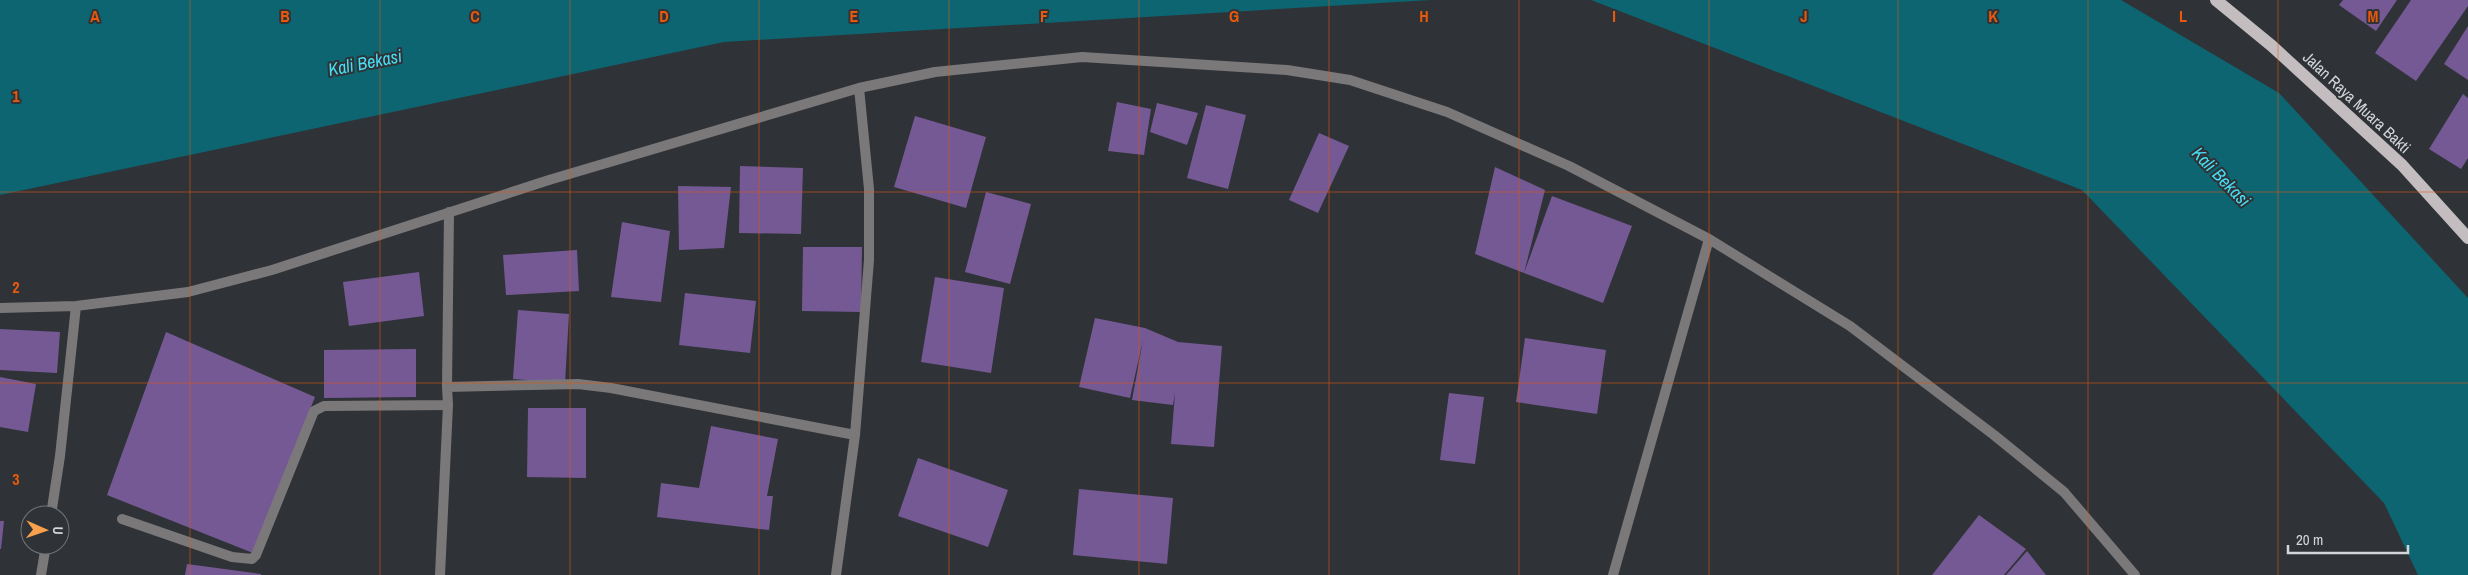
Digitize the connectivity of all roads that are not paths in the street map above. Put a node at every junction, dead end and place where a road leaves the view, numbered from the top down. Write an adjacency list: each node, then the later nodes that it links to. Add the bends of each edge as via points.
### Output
1 (2216, 0): 4 (main road, Jalan Raya Muara Bakti, via 2272,46 2402,165)
2 (859, 88): 3 (street); 5 (street, via 935,72 1082,57 1287,70 1350,80 1446,112 1561,162); 10 (street, via 869,189 869,260)
3 (449, 212): 6 (street, via 272,270 188,292); 8 (street)
4 (2468, 238)
5 (1709, 239): 17 (street); 18 (street, via 1850,326 1994,435 2064,492)
6 (76, 306): 7 (street); 11 (street)
7 (0, 308)
8 (447, 387): 9 (street); 10 (street, via 578,384)
9 (448, 405): 12 (street, via 324,406 314,411 252,559 232,557); 15 (street)
10 (855, 436): 16 (street)
11 (52, 505)
12 (122, 519)
13 (44, 555): 14 (street)
14 (41, 575)
15 (440, 575)
16 (836, 575)
17 (1613, 575)
18 (2135, 575)

